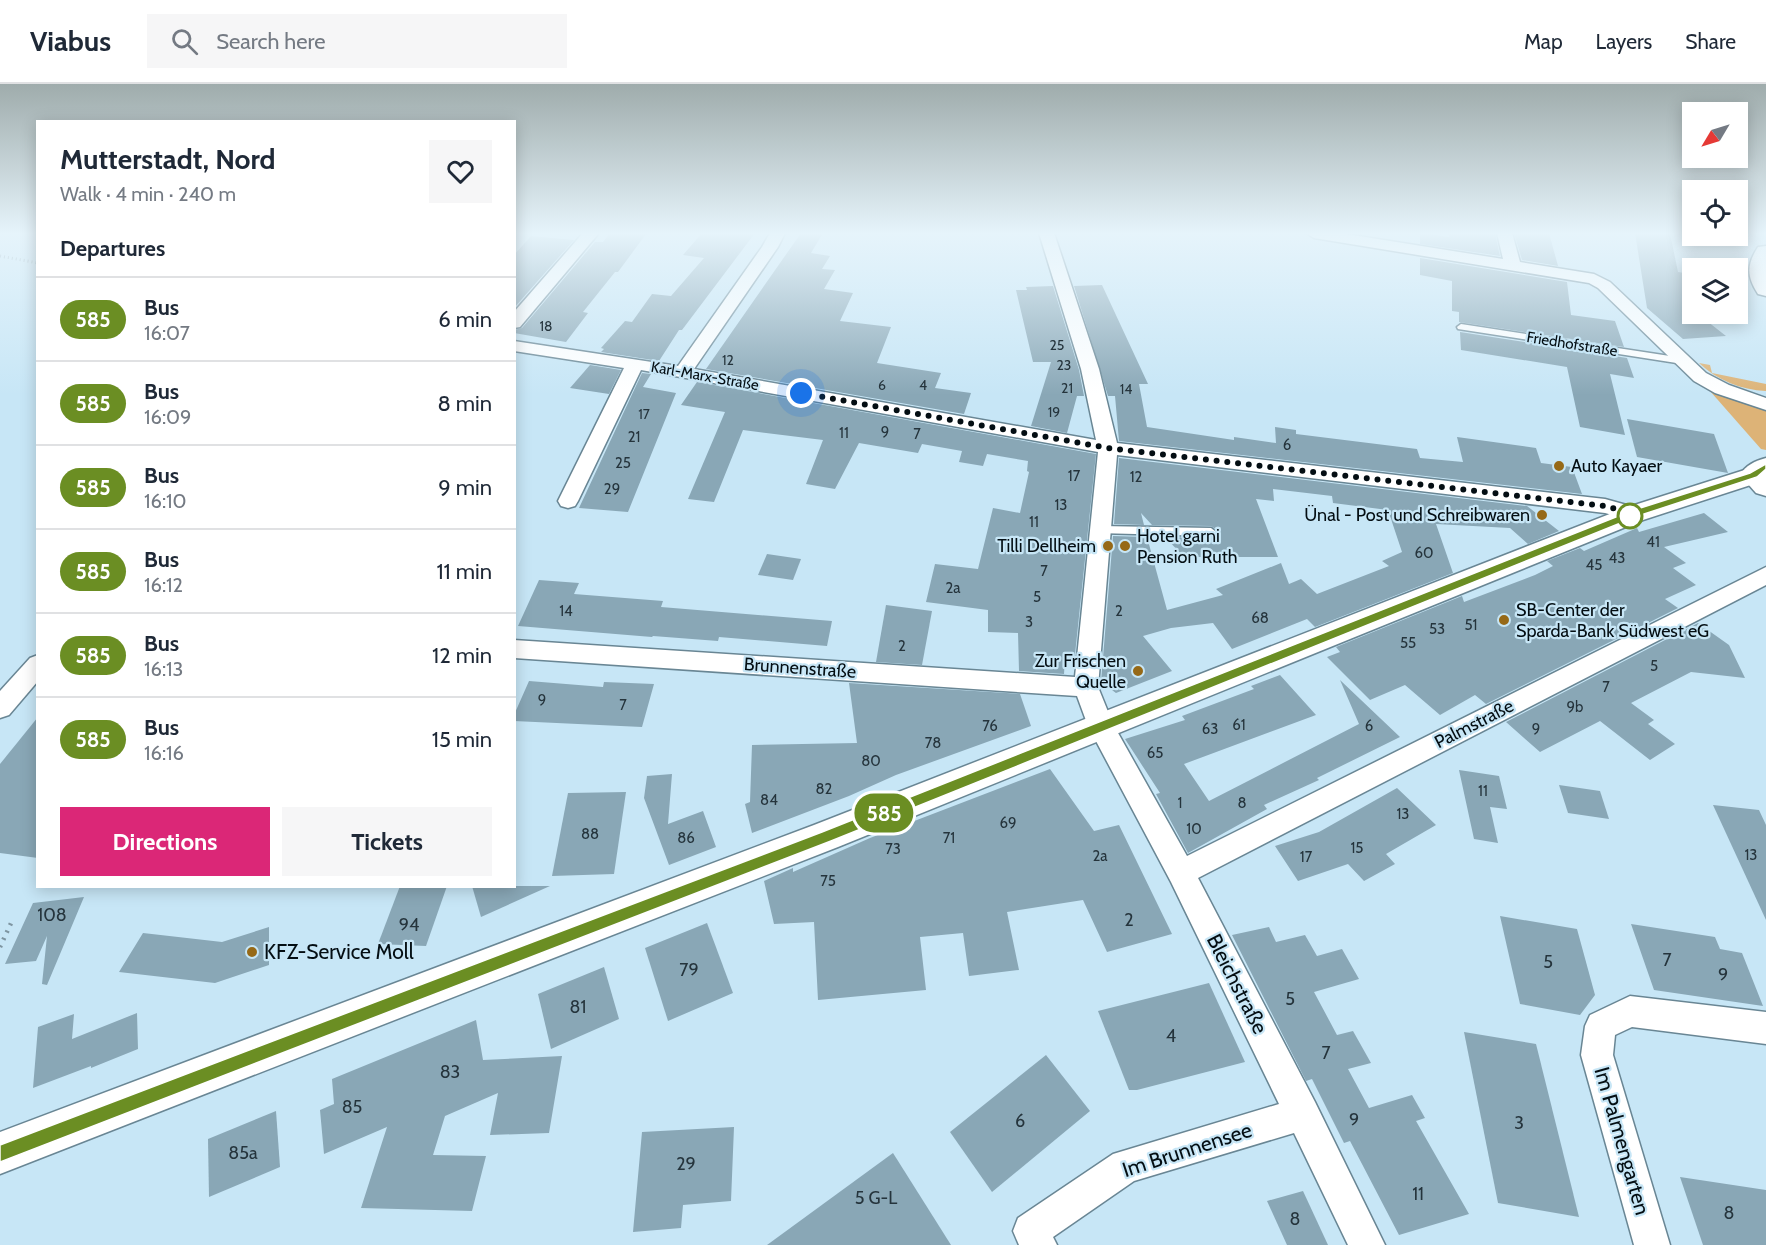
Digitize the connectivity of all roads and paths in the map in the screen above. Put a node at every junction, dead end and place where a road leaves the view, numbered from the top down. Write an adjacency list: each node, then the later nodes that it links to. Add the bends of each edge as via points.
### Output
1 (545, 287): 5 (street)
2 (742, 287): 10 (street)
3 (1064, 287): 12 (street, via 1090,369)
4 (1606, 287): 8 (street)
5 (516, 321)
6 (1461, 327): 8 (lane, Friedhofstraße)
7 (516, 346): 9 (street, Karl-Marx-Straße)
8 (1683, 361): 11 (street, via 1715,385)
9 (636, 364): 10 (street, Karl-Marx-Straße); 14 (street)
10 (683, 372): 12 (street, Karl-Marx-Straße)
11 (1766, 404)
12 (1108, 448): 15 (street, Karl-Marx-Straße, via 1593,505); 16 (street)
13 (1762, 477): 15 (street)
14 (568, 501)
15 (1635, 514): 23 (street)
16 (1101, 530): 17 (lane); 21 (street)
17 (1211, 532)
18 (1766, 575): 24 (street, Palmstraße)
19 (516, 649): 21 (street, Brunnenstraße)
20 (36, 666): 22 (street)
21 (1086, 687): 23 (street, Bleichstraße)
22 (0, 708)
23 (1101, 726): 24 (street, Bleichstraße); 29 (street)
24 (1181, 873): 28 (street, Bleichstraße)
25 (12, 921): 26 (path)
26 (0, 947)
27 (1766, 1028): 32 (street, Im Palmengarten, via 1630,1011 1601,1026 1597,1055)
28 (1303, 1114): 30 (street, Im Brunnensee, via 1125,1166 1031,1231); 31 (street, Bleichstraße)
29 (0, 1154)
30 (1040, 1245)
31 (1367, 1245)
32 (1652, 1245)

